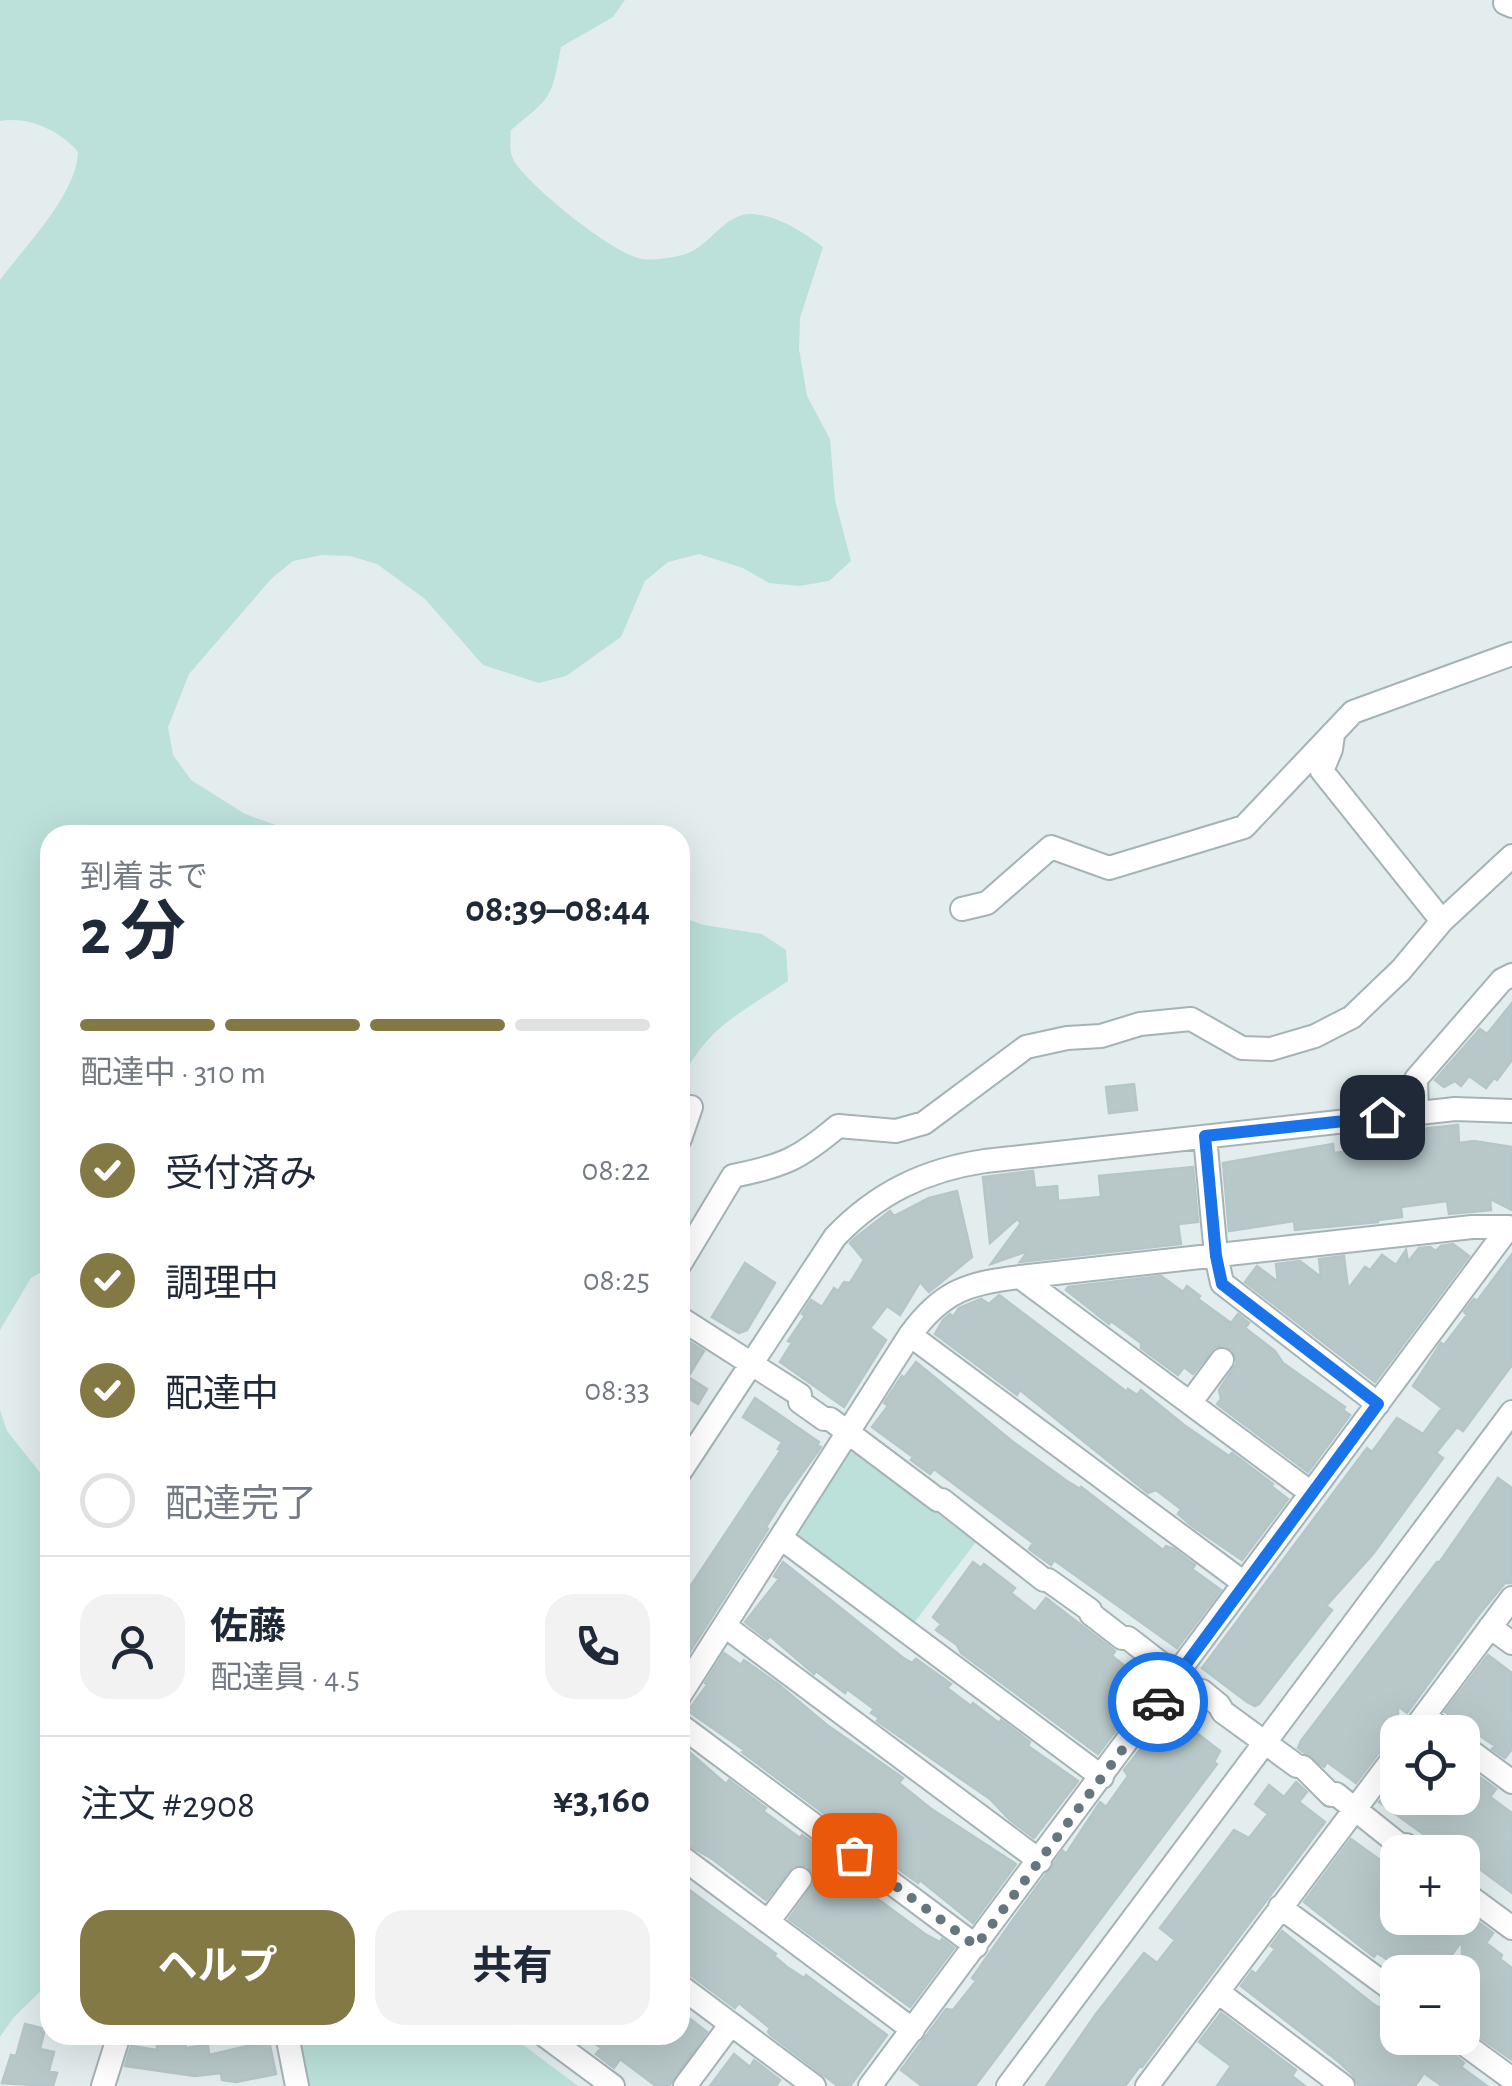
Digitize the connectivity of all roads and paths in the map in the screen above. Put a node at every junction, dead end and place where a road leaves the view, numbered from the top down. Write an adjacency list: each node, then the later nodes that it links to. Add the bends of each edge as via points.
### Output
1 (1506, 0): 2 (street)
2 (1512, 6)
3 (1512, 654): 4 (street, via 1354,712)
4 (1333, 732): 6 (street, via 1244,827 1109,868 1051,847 987,902); 7 (street, via 1322,771)
5 (1512, 856): 7 (street)
6 (962, 909)
7 (1442, 922): 14 (street, via 1352,1017 1316,1036 1242,1048 1191,1019 1026,1047 924,1123 896,1132 838,1126 778,1168 733,1176)
8 (1512, 975): 12 (street, via 1416,1079)
9 (691, 1107): 10 (street)
10 (690, 1110)
11 (1512, 1112): 12 (street)
12 (1417, 1113): 13 (street)
13 (1205, 1136): 15 (street); 20 (street, via 959,1165 898,1187 835,1237)
14 (690, 1247)
15 (1216, 1256): 16 (street); 22 (street, via 1222,1284); 22 (street, via 1509,1227)
16 (1020, 1277): 18 (street, via 952,1293); 21 (street)
17 (690, 1325): 20 (street)
18 (910, 1335): 24 (street); 28 (street)
19 (1222, 1360): 21 (street)
20 (750, 1364): 24 (street); 25 (street)
21 (1190, 1403): 26 (street)
22 (1378, 1404): 26 (street)
23 (1512, 1412): 37 (street)
24 (850, 1434): 27 (street); 33 (street)
25 (690, 1457)
26 (1311, 1493): 28 (street)
27 (781, 1538): 30 (street); 40 (street)
28 (1244, 1583): 33 (street)
29 (1512, 1598): 31 (street)
30 (725, 1626): 34 (street); 44 (street)
31 (1490, 1627): 32 (street); 35 (street)
32 (1512, 1643)
33 (1177, 1676): 37 (street); 40 (street)
34 (690, 1680)
35 (1425, 1715)
36 (690, 1732): 51 (street)
37 (1266, 1743): 42 (street); 69 (street)
38 (1480, 1758): 41 (street)
39 (1380, 1776): 42 (street)
40 (1102, 1778): 44 (street)
41 (1512, 1782)
42 (1356, 1808): 43 (street); 48 (street)
43 (1389, 1835)
44 (1040, 1861): 51 (street)
45 (690, 1864): 49 (street)
46 (800, 1879): 49 (street)
47 (1480, 1904): 50 (street)
48 (1280, 1907): 52 (street); 53 (street)
49 (768, 1922): 56 (street)
50 (1512, 1928)
51 (976, 1946): 56 (street)
52 (1380, 1981)
53 (1218, 1992): 62 (street); 70 (street)
54 (690, 1993): 55 (street)
55 (731, 2024): 66 (street); 67 (street)
56 (913, 2030): 68 (street)
57 (115, 2045): 63 (street)
58 (290, 2045): 64 (street)
59 (558, 2045): 65 (street)
60 (1479, 2055): 61 (street)
61 (1512, 2079)
62 (1156, 2083)
63 (103, 2086)
64 (297, 2086)
65 (613, 2086)
66 (685, 2086)
67 (814, 2086)
68 (870, 2086)
69 (1008, 2086)
70 (1344, 2086)

